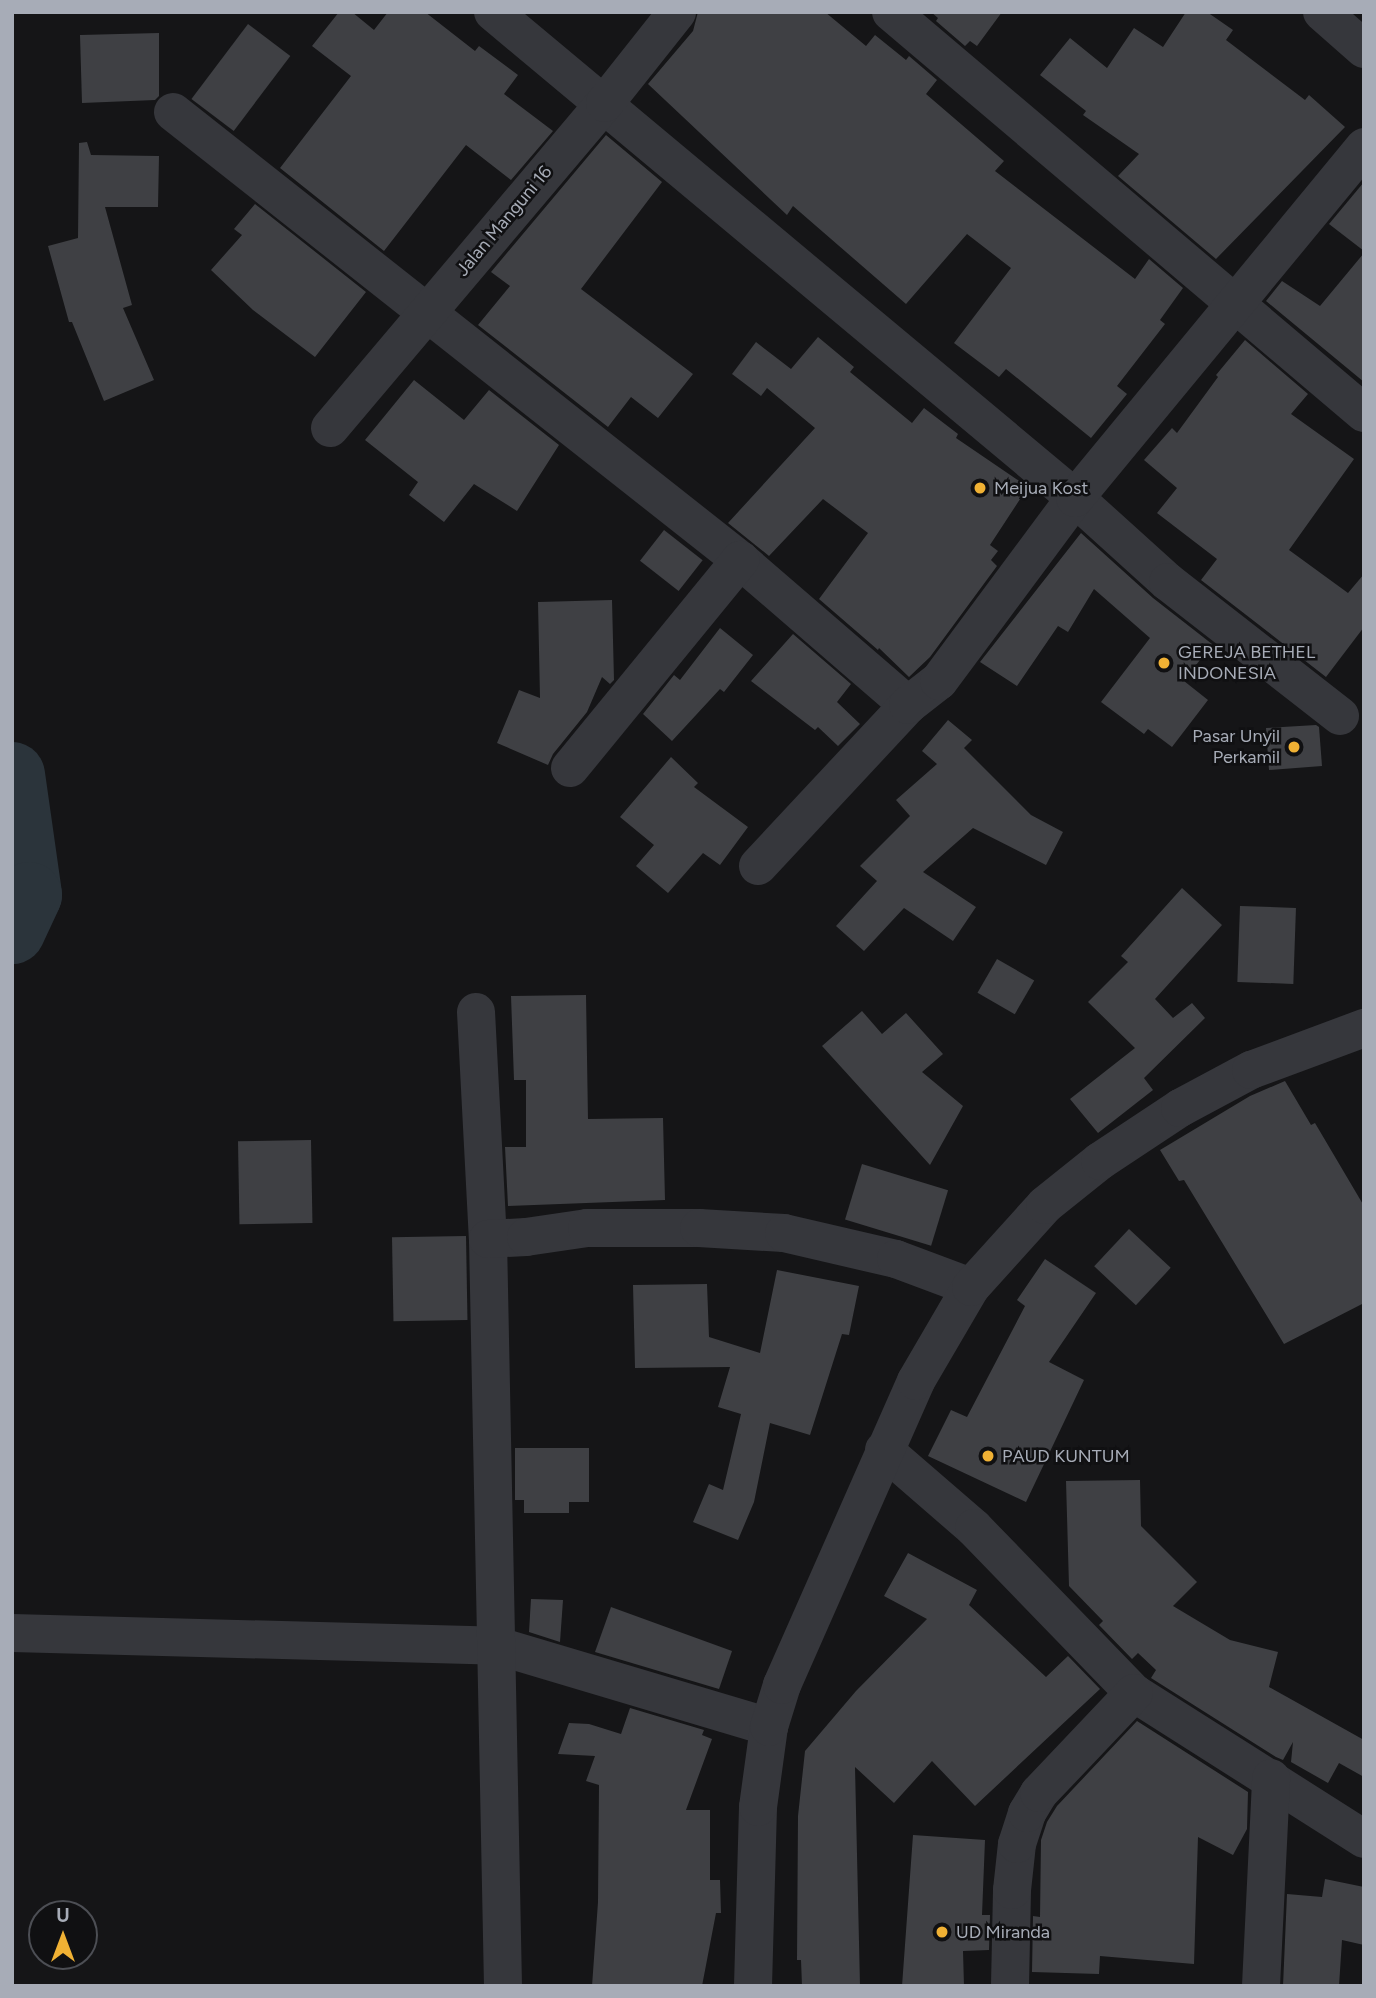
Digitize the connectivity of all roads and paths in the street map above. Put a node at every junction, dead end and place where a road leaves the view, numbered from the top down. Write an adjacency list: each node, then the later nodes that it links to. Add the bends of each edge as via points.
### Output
1 (493, 12): 6 (street)
2 (677, 12): 6 (street, Jalan Manguni 16)
3 (891, 12): 9 (street)
4 (1322, 12): 5 (street)
5 (1364, 48)
6 (605, 103): 10 (street, Jalan Manguni 16); 13 (street)
7 (173, 113): 10 (street)
8 (1364, 147): 9 (street)
9 (1233, 303): 11 (street); 13 (street)
10 (427, 312): 12 (street, Jalan Manguni 16); 14 (street)
11 (1364, 413)
12 (330, 428)
13 (1075, 498): 15 (street, via 939,681); 16 (street, via 1168,582)
14 (740, 560): 15 (street); 17 (street)
15 (908, 705): 18 (street)
16 (1340, 716)
17 (570, 768)
18 (758, 866)
19 (476, 1012): 21 (street)
20 (1364, 1028): 22 (street, via 1251,1070 1180,1108 1100,1161 1045,1205)
21 (488, 1239): 22 (street, via 587,1228 784,1233 896,1259); 25 (street)
22 (971, 1287): 23 (street, via 916,1381)
23 (884, 1450): 26 (street, via 974,1528); 27 (street, via 782,1685)
24 (12, 1633): 25 (street)
25 (498, 1646): 27 (street); 30 (street)
26 (1134, 1693): 28 (street); 32 (street, via 1039,1793 1027,1813 1017,1844 1012,1890)
27 (769, 1727): 31 (street, via 758,1807)
28 (1271, 1778): 29 (street); 33 (street)
29 (1364, 1839)
30 (503, 1986)
31 (753, 1986)
32 (1010, 1986)
33 (1261, 1986)

